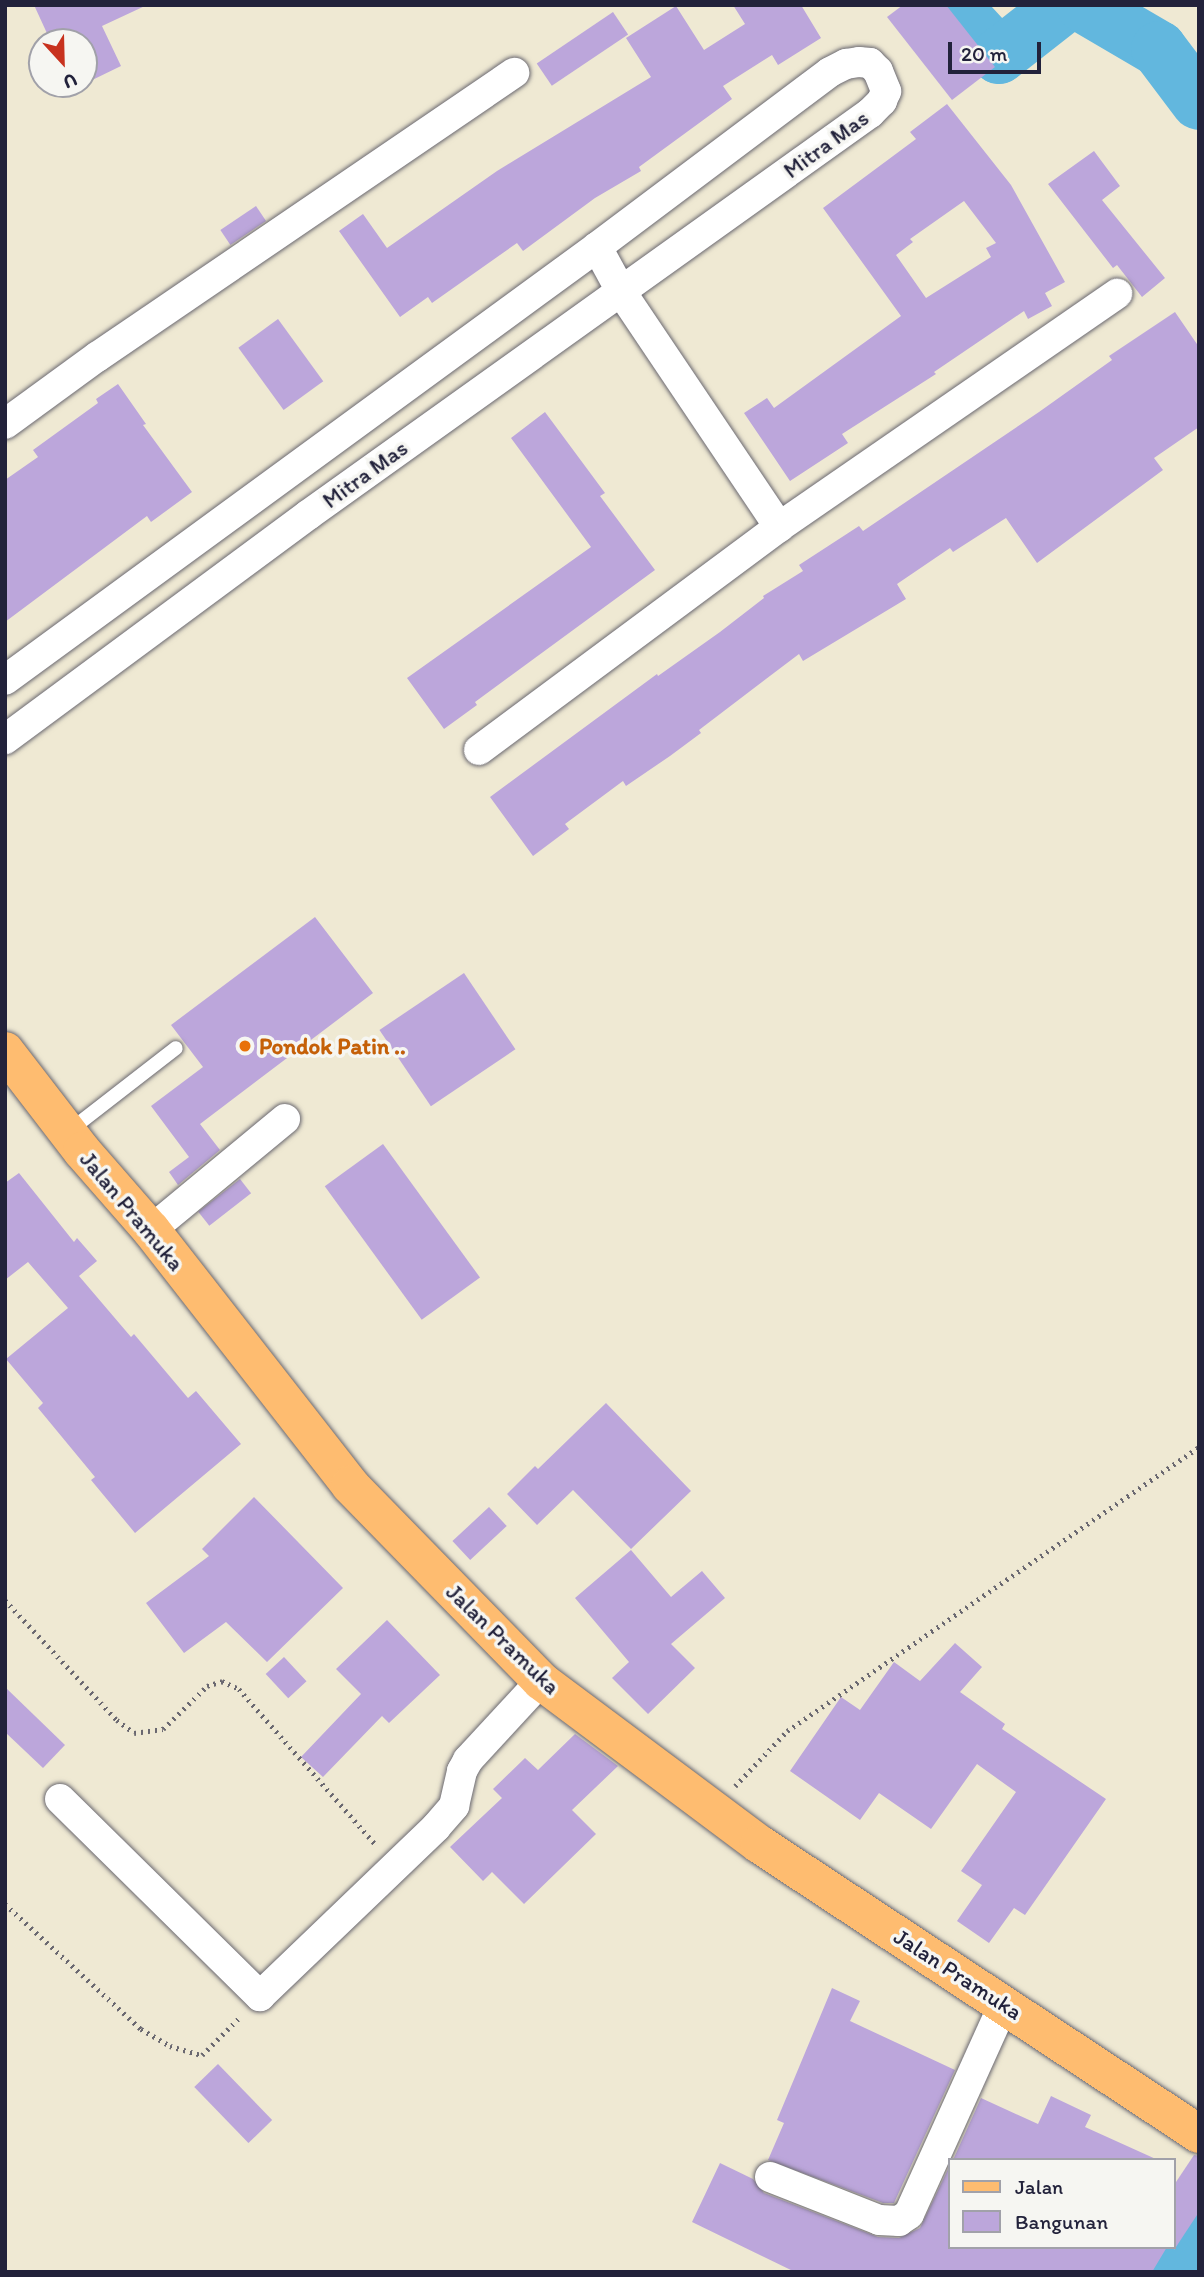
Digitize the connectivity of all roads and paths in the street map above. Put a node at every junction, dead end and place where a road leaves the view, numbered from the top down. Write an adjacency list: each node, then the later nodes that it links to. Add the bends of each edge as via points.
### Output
1 (514, 73): 5 (street, via 97,357)
2 (597, 247): 3 (street); 3 (street, Mitra Mas, via 830,72 859,62 870,63 878,71 886,91 870,113); 6 (street, Mitra Mas)
3 (622, 293): 7 (street, Mitra Mas); 8 (street)
4 (1117, 294): 8 (street)
5 (5, 425)
6 (283, 478): 7 (street); 9 (street, Mitra Mas)
7 (308, 515): 10 (street, Mitra Mas)
8 (779, 527): 11 (street)
9 (5, 680)
10 (5, 739)
11 (480, 750)
12 (176, 1048): 15 (lane)
13 (5, 1051): 15 (main road, Jalan Pramuka)
14 (285, 1119): 16 (street)
15 (68, 1132): 16 (main road, Jalan Pramuka)
16 (151, 1230): 19 (main road, Jalan Pramuka, via 350,1485)
17 (1199, 1447): 21 (path, via 787,1731)
18 (5, 1600): 22 (path, via 134,1733 163,1730 207,1686 222,1681 239,1689)
19 (541, 1681): 21 (main road, Jalan Pramuka); 22 (street, via 468,1760 454,1806)
20 (60, 1800): 24 (street)
21 (712, 1809): 25 (main road, Jalan Pramuka)
22 (395, 1866): 24 (street)
23 (5, 1904): 24 (path, via 141,2029 170,2046 202,2055)
24 (260, 1996)
25 (1004, 2004): 26 (main road, Jalan Pramuka); 27 (street, via 909,2214 899,2221 879,2220)
26 (1199, 2134)
27 (771, 2177)

